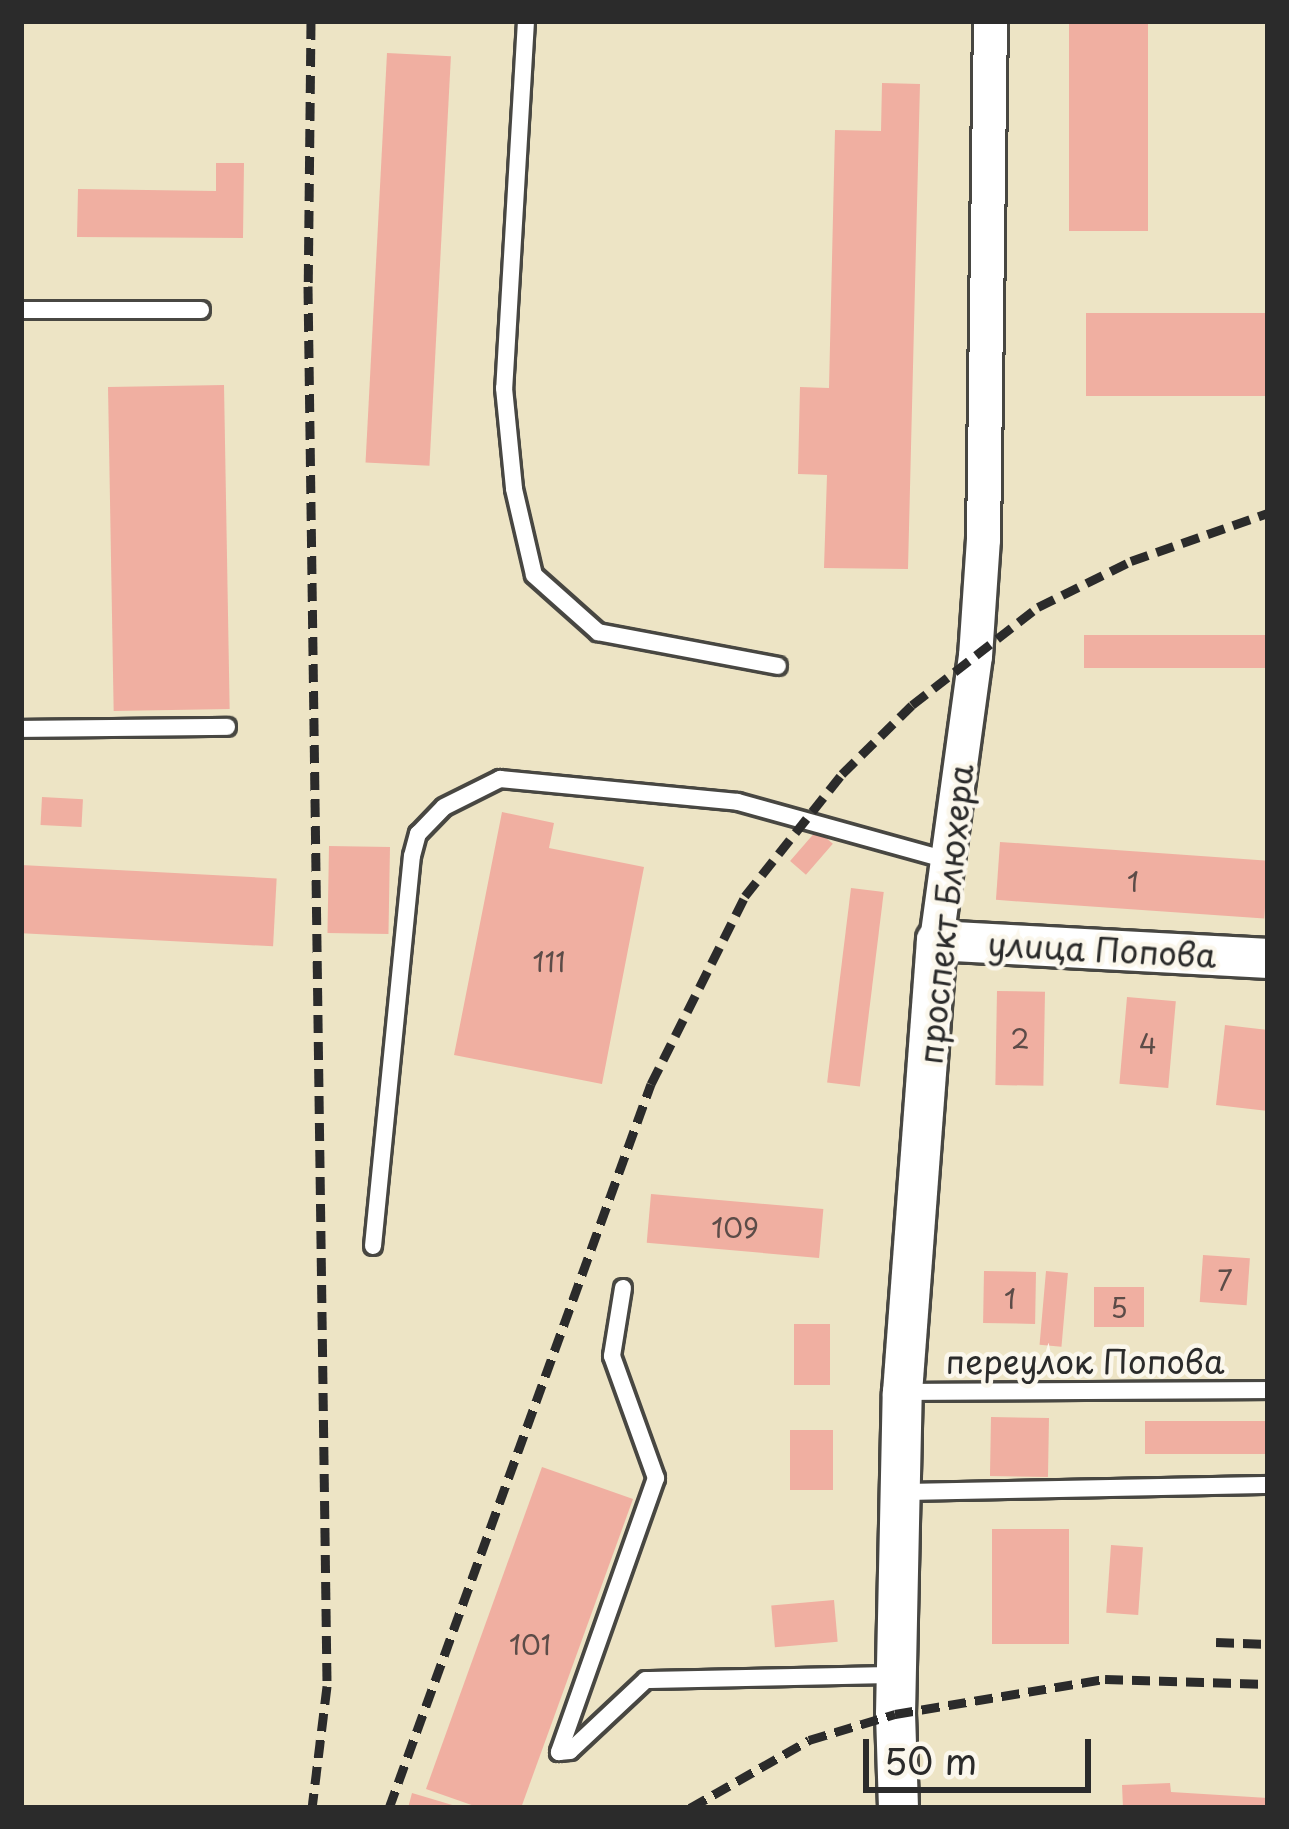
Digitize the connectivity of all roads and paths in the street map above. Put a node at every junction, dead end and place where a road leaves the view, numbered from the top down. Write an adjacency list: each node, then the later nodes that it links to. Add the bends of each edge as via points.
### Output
1 (526, 21): 5 (lane, via 504,388 517,508 534,575 598,632)
2 (990, 21): 8 (street, проспект Блюхера, via 983,539)
3 (21, 310): 4 (lane)
4 (201, 310)
5 (778, 666)
6 (227, 727): 7 (lane)
7 (21, 729)
8 (947, 860): 9 (street, проспект Блюхера); 11 (lane, via 738,802 500,779 444,807 418,834 412,856)
9 (937, 940): 10 (street, улица Попова); 14 (street, проспект Блюхера)
10 (1268, 958)
11 (374, 1246)
12 (623, 1288): 17 (lane, via 612,1356 656,1478 559,1752 570,1751 646,1680)
13 (1268, 1390): 14 (lane, переулок Попова)
14 (902, 1392): 16 (street, проспект Блюхера)
15 (1268, 1485): 16 (lane)
16 (900, 1492): 17 (street, проспект Блюхера)
17 (895, 1675): 18 (street, проспект Блюхера)
18 (898, 1808)

